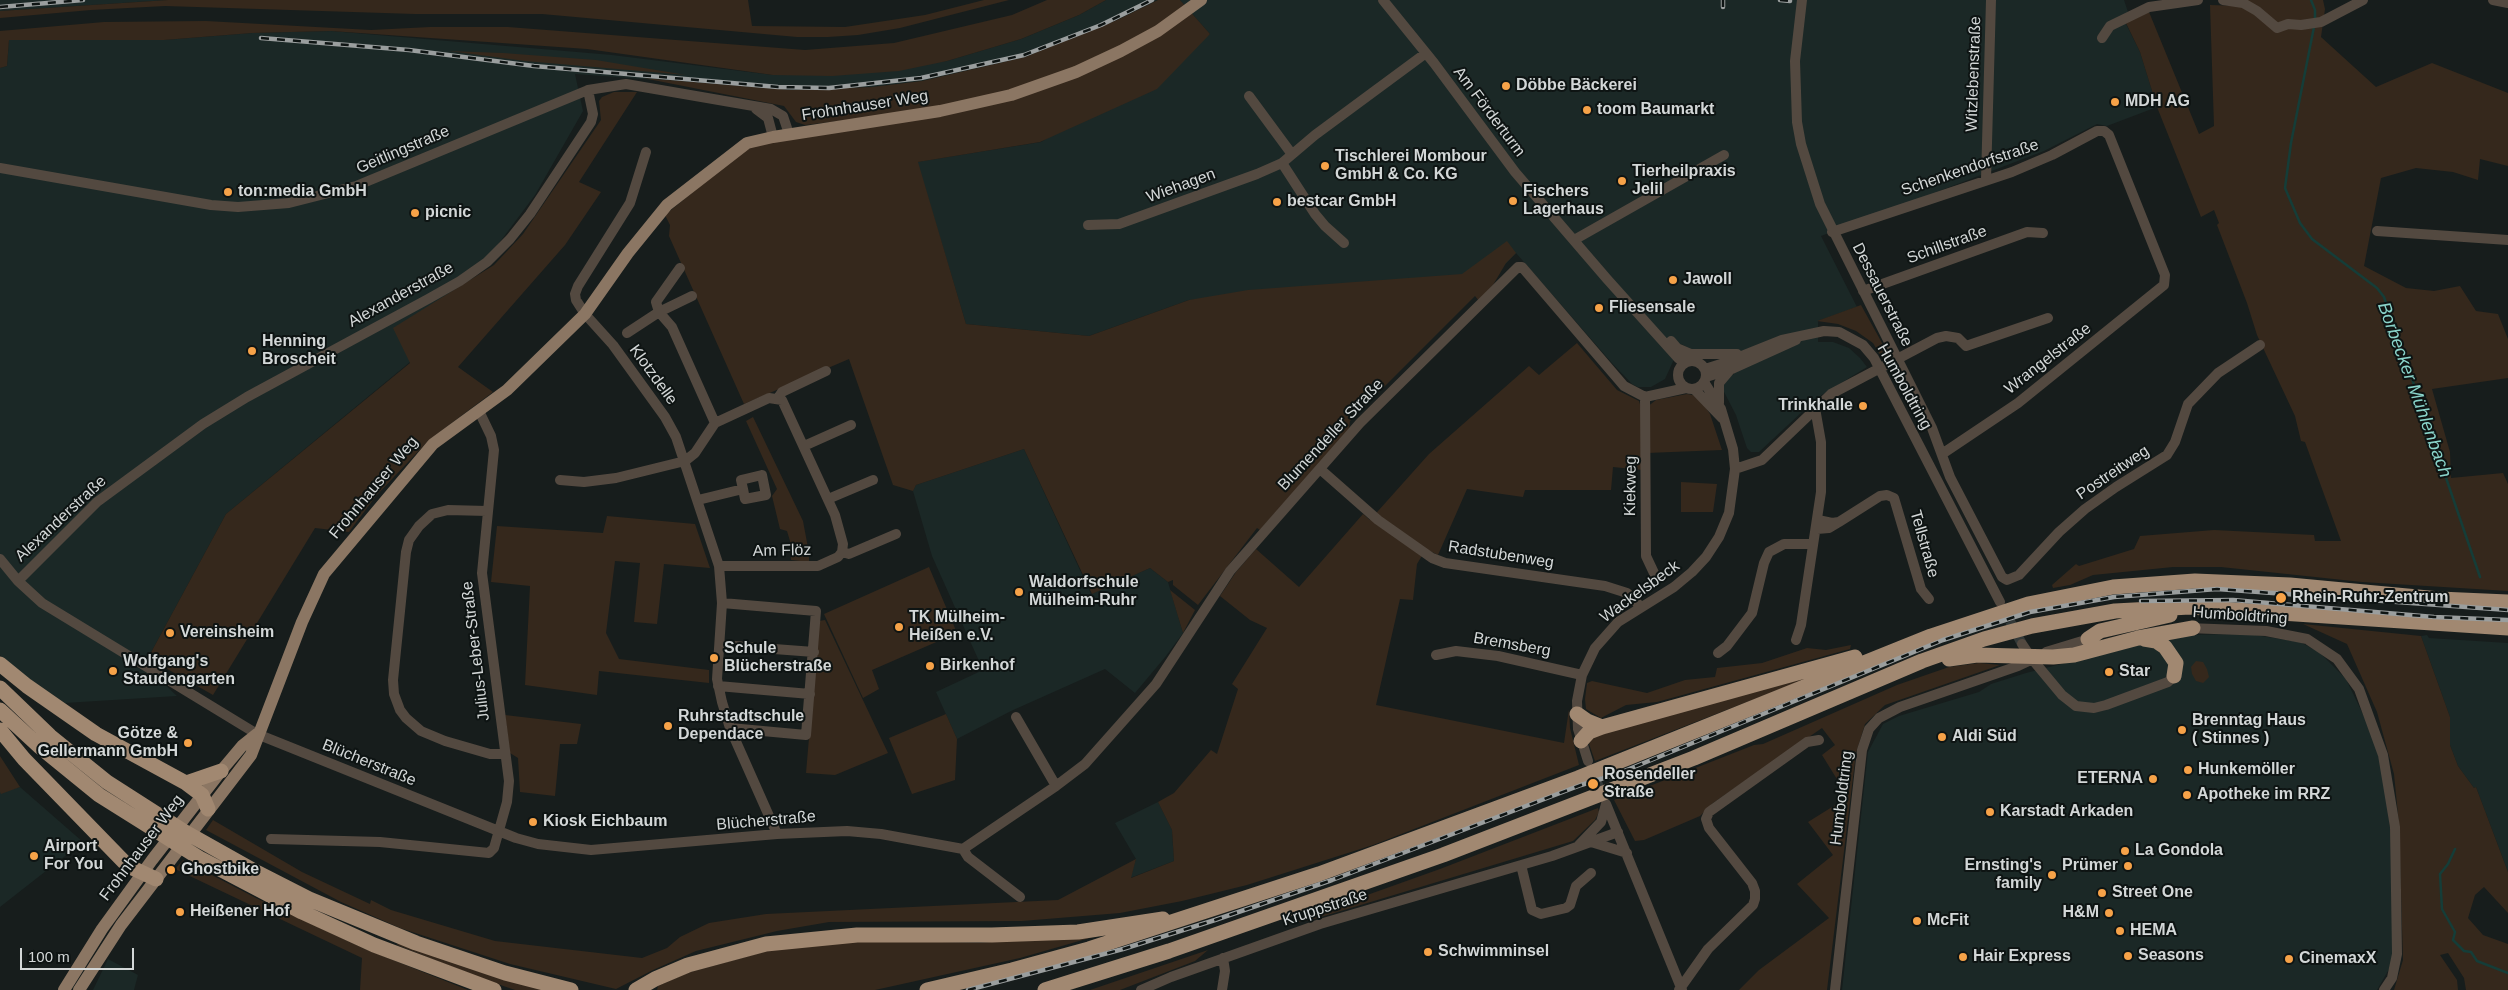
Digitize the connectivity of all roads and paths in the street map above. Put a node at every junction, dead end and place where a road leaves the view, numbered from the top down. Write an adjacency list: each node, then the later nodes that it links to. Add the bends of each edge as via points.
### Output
1 (1201, 0): 15 (main road, Frohnhauser Weg, via 1158,32 1121,52 1018,93 940,111)
2 (1383, 0): 11 (street, Am Förderturm)
3 (1802, 0): 25 (street, Dessauerstraße, via 1795,61 1797,122 1810,175)
4 (1991, 0): 22 (street, Witzlebenstraße)
5 (2198, 0): 10 (street, via 2149,6 2110,26)
6 (2223, 0): 7 (street, via 2243,3 2277,28 2288,24 2316,23)
7 (2363, 0)
8 (2493, 0): 9 (street)
9 (2508, 3)
10 (2102, 38)
11 (1426, 53): 18 (street, Wiehagen); 27 (street, Am Förderturm, via 1516,172)
12 (588, 90): 14 (street, Geitlingstraße, via 626,84); 21 (street, Geitlingstraße, via 356,186 289,203 216,206); 74 (street, Alexanderstraße, via 592,122 530,214 486,262 444,290 247,397 195,430 98,502)
13 (1249, 96): 18 (street)
14 (750, 106): 15 (street, Geitlingstraße, via 779,112); 16 (street, Geitlingstraße, via 768,118)
15 (790, 134): 16 (main road, Frohnhauser Weg)
16 (772, 137): 35 (main road, Frohnhauser Weg, via 738,148 667,205)
17 (646, 152): 35 (street, via 630,203 575,294)
18 (1291, 153): 20 (street, Wiehagen)
19 (1724, 155): 27 (street)
20 (1282, 163): 23 (street, Wiehagen, via 1119,224); 29 (street, via 1315,214)
21 (0, 168)
22 (1986, 179): 25 (street, Schenkendorfstraße); 31 (street, Schenkendorfstraße, via 2052,155 2097,131 2104,131 2109,134)
23 (1088, 225)
24 (2377, 231): 28 (street)
25 (1832, 232): 32 (street, Dessauerstraße)
26 (2043, 233): 32 (street, Schillstraße, via 2027,232)
27 (1574, 240): 37 (street, Am Förderturm)
28 (2508, 240)
29 (1344, 242)
30 (680, 268): 34 (street, via 656,302)
31 (2166, 280): 56 (street, Wrangelstraße, via 2164,285 2032,391)
32 (1863, 291): 42 (street, Dessauerstraße)
33 (692, 296): 34 (street)
34 (659, 312): 38 (street); 53 (street, via 672,327)
35 (585, 314): 51 (main road, Frohnhauser Weg, via 513,384); 57 (street, Klotzdelle, via 613,345 665,417)
36 (2048, 318): 42 (street, via 1966,346 1958,338 1937,338)
37 (1653, 330): 41 (street, via 1691,354); 46 (street, Am Förderturm)
38 (627, 333)
39 (1808, 334): 41 (street, Humboldtring); 43 (street, Humboldtring); 76 (street, Humboldtring, via 1839,332 1857,341 1874,358)
40 (2260, 345): 73 (street, Postreitweg, via 2218,373 2188,404 2167,455 2085,509)
41 (1748, 352): 45 (street, Humboldtring)
42 (1897, 358): 50 (street, via 1830,394); 56 (street, Dessauerstraße)
43 (1732, 369): 45 (street, Humboldtring); 49 (street, via 1719,383)
44 (826, 372): 48 (street, via 782,392)
45 (1705, 376): 46 (street); 46 (street, Am Förderturm, via 1696,361); 49 (street, Am Förderturm)
46 (1684, 378): 47 (street); 52 (street, Am Förderturm)
47 (1646, 397): 59 (street, Blumendeller Straße, via 1624,386 1522,267 1518,267 1360,423); 72 (street, Kiekweg, via 1646,556)
48 (778, 398): 53 (street, via 769,398); 55 (street, via 785,403)
49 (1719, 404): 52 (street, Am Förderturm)
50 (1815, 408): 58 (street, via 1762,460); 66 (street, via 1821,442)
51 (479, 411): 65 (street, Julius-Leber-Straße, via 494,450); 106 (main road, Frohnhauser Weg, via 433,444 324,574)
52 (1722, 418): 58 (street, Am Förderturm, via 1733,449)
53 (715, 423): 57 (street, via 695,453)
54 (851, 425): 55 (street)
55 (804, 446): 63 (street)
56 (1942, 454): 73 (street, Dessauerstraße, via 1950,477 2002,577)
57 (685, 461): 60 (street, via 616,478 584,482); 64 (street, Klotzdelle)
58 (1735, 468): 79 (street, Wackelsbeck, via 1729,513 1706,557 1674,587)
59 (1320, 469): 79 (street, Radstubenweg, via 1378,520 1432,558 1605,586 1628,593); 113 (street, Blumendeller Straße, via 1230,571 1152,689 1085,764)
60 (560, 480)
61 (873, 480): 63 (street)
62 (743, 489): 64 (street)
63 (828, 499): 69 (street)
64 (698, 500): 71 (street, Klotzdelle)
65 (487, 511): 109 (street, Julius-Leber-Straße, via 482,593); 109 (street, via 448,510 432,514 409,540 393,680 400,710 413,725 445,741 490,754)
66 (1817, 524): 68 (street); 75 (street, Tellstraße, via 1839,522 1880,496 1894,498 1921,589)
67 (896, 534): 69 (street, Am Flöz, via 850,554)
68 (1814, 544): 84 (street); 89 (street, via 1784,544 1769,552 1752,613)
69 (842, 552): 71 (street, Am Flöz, via 818,566)
70 (0, 559): 74 (street, Alexanderstraße)
71 (718, 566): 78 (street, Klotzdelle)
72 (1654, 572)
73 (2013, 579)
74 (18, 581): 106 (street, Alexanderstraße, via 42,603)
75 (1929, 599)
76 (2000, 602)
77 (2508, 602): 90 (highway, via 2217,581 2158,583 2097,590 2028,604)
78 (722, 603): 87 (street, Klotzdelle); 88 (street, via 816,611)
79 (1641, 607): 95 (street, Wackelsbeck, via 1605,635)
80 (2228, 608): 82 (highway); 86 (highway, via 2141,620 2100,631); 94 (highway, via 2142,608 2066,618 1984,640)
81 (2193, 628): 83 (highway); 86 (street, Humboldtring, via 2142,628); 141 (street, Humboldtring, via 2266,631 2307,639 2337,659 2359,689 2383,755 2395,827 2397,954 2392,978)
82 (2508, 628)
83 (2138, 638): 86 (highway); 96 (highway, via 2156,641 2165,647 2176,663)
84 (1796, 640)
85 (2022, 644): 92 (street)
86 (2091, 644): 92 (street, Humboldtring); 94 (highway, via 2053,658 1956,657)
87 (721, 645): 88 (street); 97 (street, Klotzdelle)
88 (814, 652): 99 (street)
89 (1718, 653)
90 (1888, 653): 103 (highway, via 1853,658); 128 (highway, via 1488,812)
91 (1436, 655): 95 (street, Bremsberg, via 1456,651 1498,656)
92 (2032, 659): 96 (street, via 2067,700 2085,708 2168,682); 140 (street, Humboldtring, via 1900,707 1879,718 1869,730 1862,750)
93 (0, 664): 112 (highway, via 96,734)
94 (1897, 672): 130 (highway, via 1694,758 1443,855 1169,951)
95 (1582, 675): 101 (street, Wackelsbeck)
96 (2174, 676)
97 (718, 686): 99 (street); 104 (street, Klotzdelle)
98 (0, 688): 135 (highway, via 107,782 210,846 309,899 460,959)
99 (810, 694): 104 (street, via 806,735)
100 (0, 710): 134 (highway, via 99,795 201,859 302,912 374,945)
101 (1577, 714): 103 (highway); 108 (street, Wackelsbeck)
102 (1016, 717): 113 (street)
103 (1602, 727): 108 (highway)
104 (730, 728): 118 (street, Klotzdelle)
105 (0, 730): 126 (highway, via 128,866)
106 (257, 734): 111 (main road, Frohnhauser Weg); 115 (main road, Frohnhauser Weg, via 251,755); 116 (street, Blücherstraße)
107 (1819, 740): 131 (street, via 1807,742 1709,812 1706,819 1709,828 1752,883 1755,899 1753,905 1708,949)
108 (1581, 741): 110 (street, Wackelsbeck)
109 (504, 754): 116 (street, Julius-Leber-Straße, via 509,781)
110 (1588, 761)
111 (221, 771): 112 (highway); 114 (main road, Frohnhauser Weg)
112 (186, 783): 114 (highway)
113 (1056, 786): 122 (street, Blumendeller Straße)
114 (202, 795): 115 (highway); 126 (main road, Frohnhauser Weg)
115 (208, 809): 126 (main road, Frohnhauser Weg)
116 (499, 830): 118 (street, Blücherstraße, via 538,844 591,850); 119 (street, via 494,848 488,853 380,842)
117 (1618, 832): 120 (street, Kruppstraße); 121 (street, via 1606,804 1601,822); 123 (street)
118 (777, 834): 122 (street, Blücherstraße, via 867,832)
119 (271, 839)
120 (1591, 842): 121 (street, Kruppstraße); 123 (street)
121 (1579, 846): 124 (street, Kruppstraße)
122 (963, 849): 127 (street, via 968,858)
123 (1627, 854): 131 (street)
124 (1521, 865): 125 (street, via 1532,910 1541,914 1570,905 1576,886); 129 (street, Kruppstraße, via 1320,924)
125 (1591, 873)
126 (149, 876): 132 (main road, Frohnhauser Weg, via 102,929); 133 (main road, Frohnhauser Weg)
127 (1020, 896)
128 (1208, 912): 136 (highway, via 1078,932 810,938 766,944 711,958 655,979); 137 (highway, via 1070,954)
129 (1223, 958): 138 (street, Kruppstraße); 139 (street)
130 (1046, 989)
131 (1681, 989)
132 (64, 990)
133 (79, 990)
134 (494, 990)
135 (571, 990)
136 (636, 990)
137 (927, 990)
138 (1142, 990)
139 (1222, 990)
140 (1835, 990)
141 (2384, 990)

